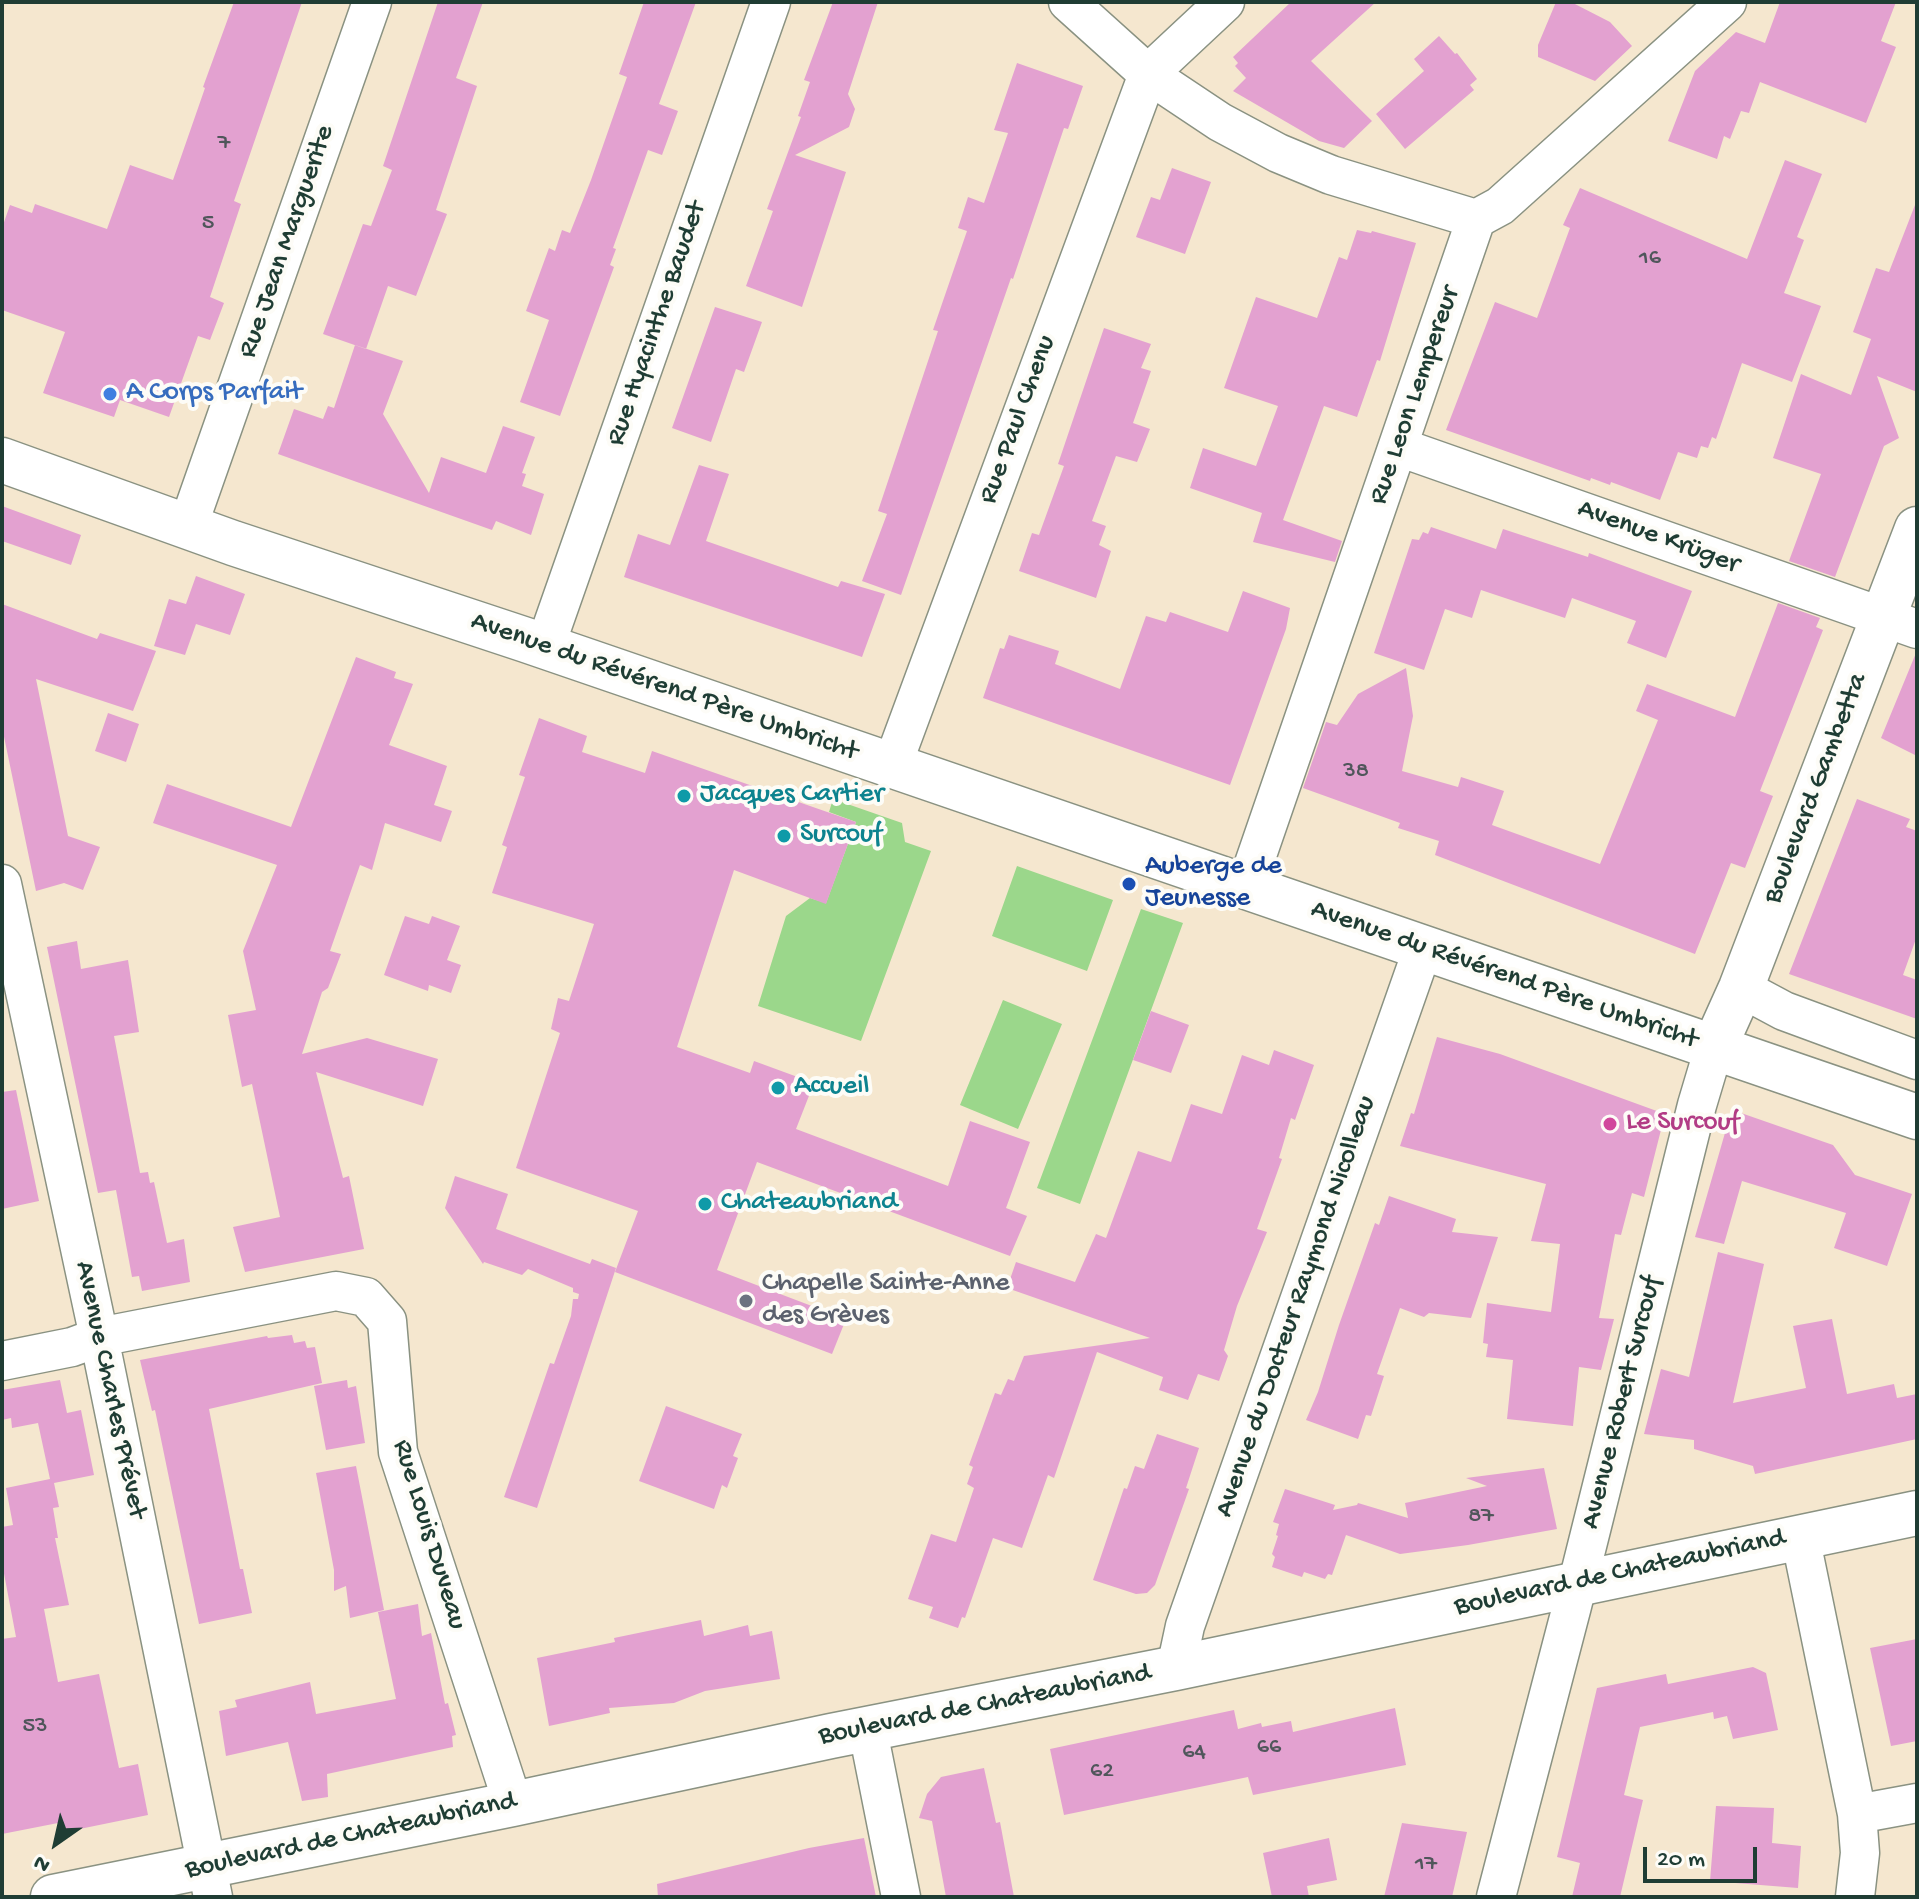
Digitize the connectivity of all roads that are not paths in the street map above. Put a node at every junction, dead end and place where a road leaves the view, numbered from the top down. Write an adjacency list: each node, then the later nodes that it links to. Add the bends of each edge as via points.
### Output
1 (372, 2): 10 (street, Rue Jean Marguerite)
2 (771, 2): 13 (street, Rue Hyacinthe Baudet)
3 (1068, 2): 6 (street)
4 (1225, 2): 6 (street)
5 (1727, 2): 7 (street, via 1500,206)
6 (1148, 74): 7 (street, via 1278,153 1331,175); 14 (street, Rue Paul Chenu)
7 (1476, 219): 8 (street, Rue Leon Lempereur)
8 (1399, 447): 12 (street, Avenue Krüger); 16 (street, Rue Leon Lempereur)
9 (2, 460): 10 (main road, Avenue du Révérend Père Umbricht)
10 (188, 526): 13 (main road, Avenue du Révérend Père Umbricht)
11 (1917, 529): 12 (main road, Boulevard Gambetta)
12 (1900, 623): 18 (main road, Boulevard Gambetta)
13 (545, 647): 14 (main road, Avenue du Révérend Père Umbricht)
14 (892, 766): 16 (main road, Avenue du Révérend Père Umbricht)
15 (2, 884): 22 (street, Avenue Charles Prévet)
16 (1246, 887): 17 (main road, Avenue du Révérend Père Umbricht)
17 (1423, 948): 19 (main road, Avenue du Révérend Père Umbricht); 27 (street, Avenue du Docteur Raymond Nicolleau, via 1181,1640)
18 (1741, 988): 19 (main road, Boulevard Gambetta); 20 (street, via 1784,1011)
19 (1714, 1048): 21 (main road, Avenue du Révérend Père Umbricht); 26 (street, Avenue Robert Surcouf)
20 (1917, 1060)
21 (1917, 1117)
22 (99, 1337): 23 (street, Rue Louis Duveau); 30 (street, Rue Louis Duveau, via 336,1291 366,1297 387,1321 398,1452); 32 (street, Avenue Charles Prévet)
23 (2, 1361)
24 (1917, 1513): 25 (main road, Boulevard de Chateaubriand)
25 (1800, 1536): 26 (main road, Boulevard de Chateaubriand); 31 (street)
26 (1577, 1585): 27 (main road, Boulevard de Chateaubriand); 35 (street, Avenue Robert Surcouf)
27 (1176, 1668): 28 (main road, Boulevard de Chateaubriand)
28 (868, 1731): 30 (main road, Boulevard de Chateaubriand); 34 (street)
29 (1917, 1803): 31 (street)
30 (513, 1804): 32 (main road, Boulevard de Chateaubriand)
31 (1857, 1814): 36 (street)
32 (210, 1882): 33 (main road, Boulevard de Chateaubriand)
33 (53, 1897)
34 (901, 1897)
35 (1496, 1897)
36 (1855, 1897)

